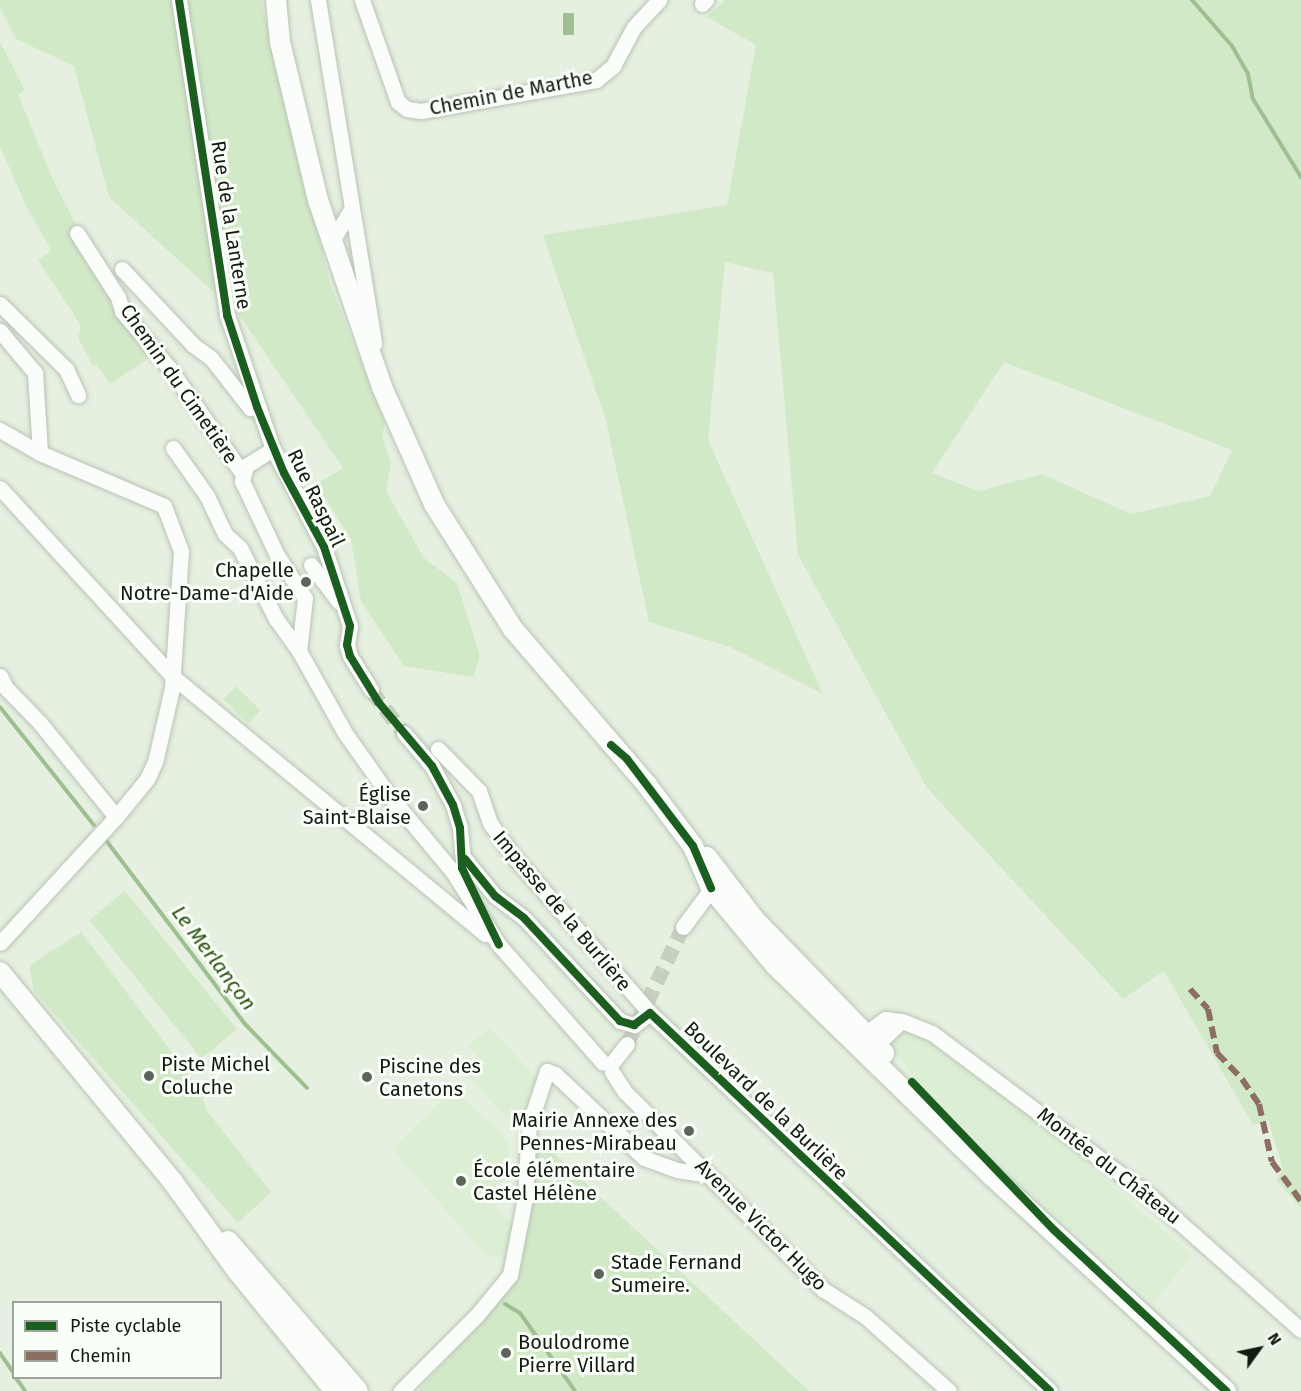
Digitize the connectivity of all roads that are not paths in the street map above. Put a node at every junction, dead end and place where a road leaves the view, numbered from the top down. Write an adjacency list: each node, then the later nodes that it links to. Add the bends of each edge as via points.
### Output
1 (179, 0): 16 (street, Rue de la Lanterne, via 227,315)
2 (277, 0): 10 (main road, via 280,42 297,118)
3 (318, 0): 8 (street)
4 (362, 0): 7 (street, Chemin de Marthe, via 398,102 407,109 421,111 596,80 613,66)
5 (646, 0): 7 (street)
6 (659, 0): 7 (street, Chemin de Marthe)
7 (634, 27)
8 (351, 209): 10 (street); 14 (street)
9 (76, 234): 21 (street, Chemin du Cimetière, via 118,297 122,311 170,369)
10 (332, 241): 14 (main road)
11 (122, 269): 16 (street, via 193,345 211,358 250,408)
12 (0, 304): 15 (street, via 66,369)
13 (0, 331): 20 (street, via 35,373)
14 (382, 387): 33 (main road, via 448,529 513,629 627,759 679,826)
15 (78, 395)
16 (257, 407): 19 (street, Rue de la Lanterne)
17 (0, 430): 20 (street)
18 (173, 448): 25 (street, via 207,496 225,534 240,548 276,619)
19 (273, 449): 21 (street, via 246,466); 24 (street, Rue Raspail, via 318,529)
20 (40, 453): 27 (street, via 164,506 181,551)
21 (242, 473): 25 (street, via 244,492 305,598)
22 (0, 488): 27 (street)
23 (311, 565): 24 (street, Rue Raspail, via 331,595)
24 (342, 604): 28 (street, Rue Raspail, via 351,631 347,645 350,656)
25 (299, 651): 36 (street, via 345,733 388,794 453,872)
26 (0, 676): 31 (street)
27 (172, 676): 31 (street, via 155,762 147,779); 36 (street)
28 (371, 690)
29 (404, 733): 32 (street, via 432,766 453,805)
30 (438, 749): 38 (street, Impasse de la Burlière, via 479,791 490,823 514,857)
31 (116, 817): 35 (street)
32 (464, 858): 36 (street, via 462,867); 38 (street, via 495,896 524,918 620,1021 634,1025)
33 (715, 883): 34 (street); 39 (main road); 39 (main road, via 775,965 842,1028)
34 (683, 927)
35 (0, 943)
36 (499, 945): 41 (street, Avenue Victor Hugo)
37 (0, 972): 43 (main road)
38 (650, 1013): 49 (street, Boulevard de la Burlière)
39 (870, 1043): 44 (street, Montée du Château, via 902,1021 932,1033 1049,1118 1228,1262); 50 (main road, via 1054,1230)
40 (627, 1044): 41 (street)
41 (609, 1066): 42 (street, Avenue Victor Hugo, via 625,1092)
42 (710, 1175): 45 (street, via 677,1170 644,1158 555,1074 547,1071 529,1125 525,1198 510,1275 477,1316); 48 (street, Avenue Victor Hugo, via 824,1290 866,1317)
43 (173, 1182): 46 (main road, via 238,1272); 47 (main road)
44 (1301, 1330)
45 (401, 1390)
46 (335, 1391)
47 (358, 1391)
48 (949, 1391)
49 (1050, 1391)
50 (1226, 1391)

